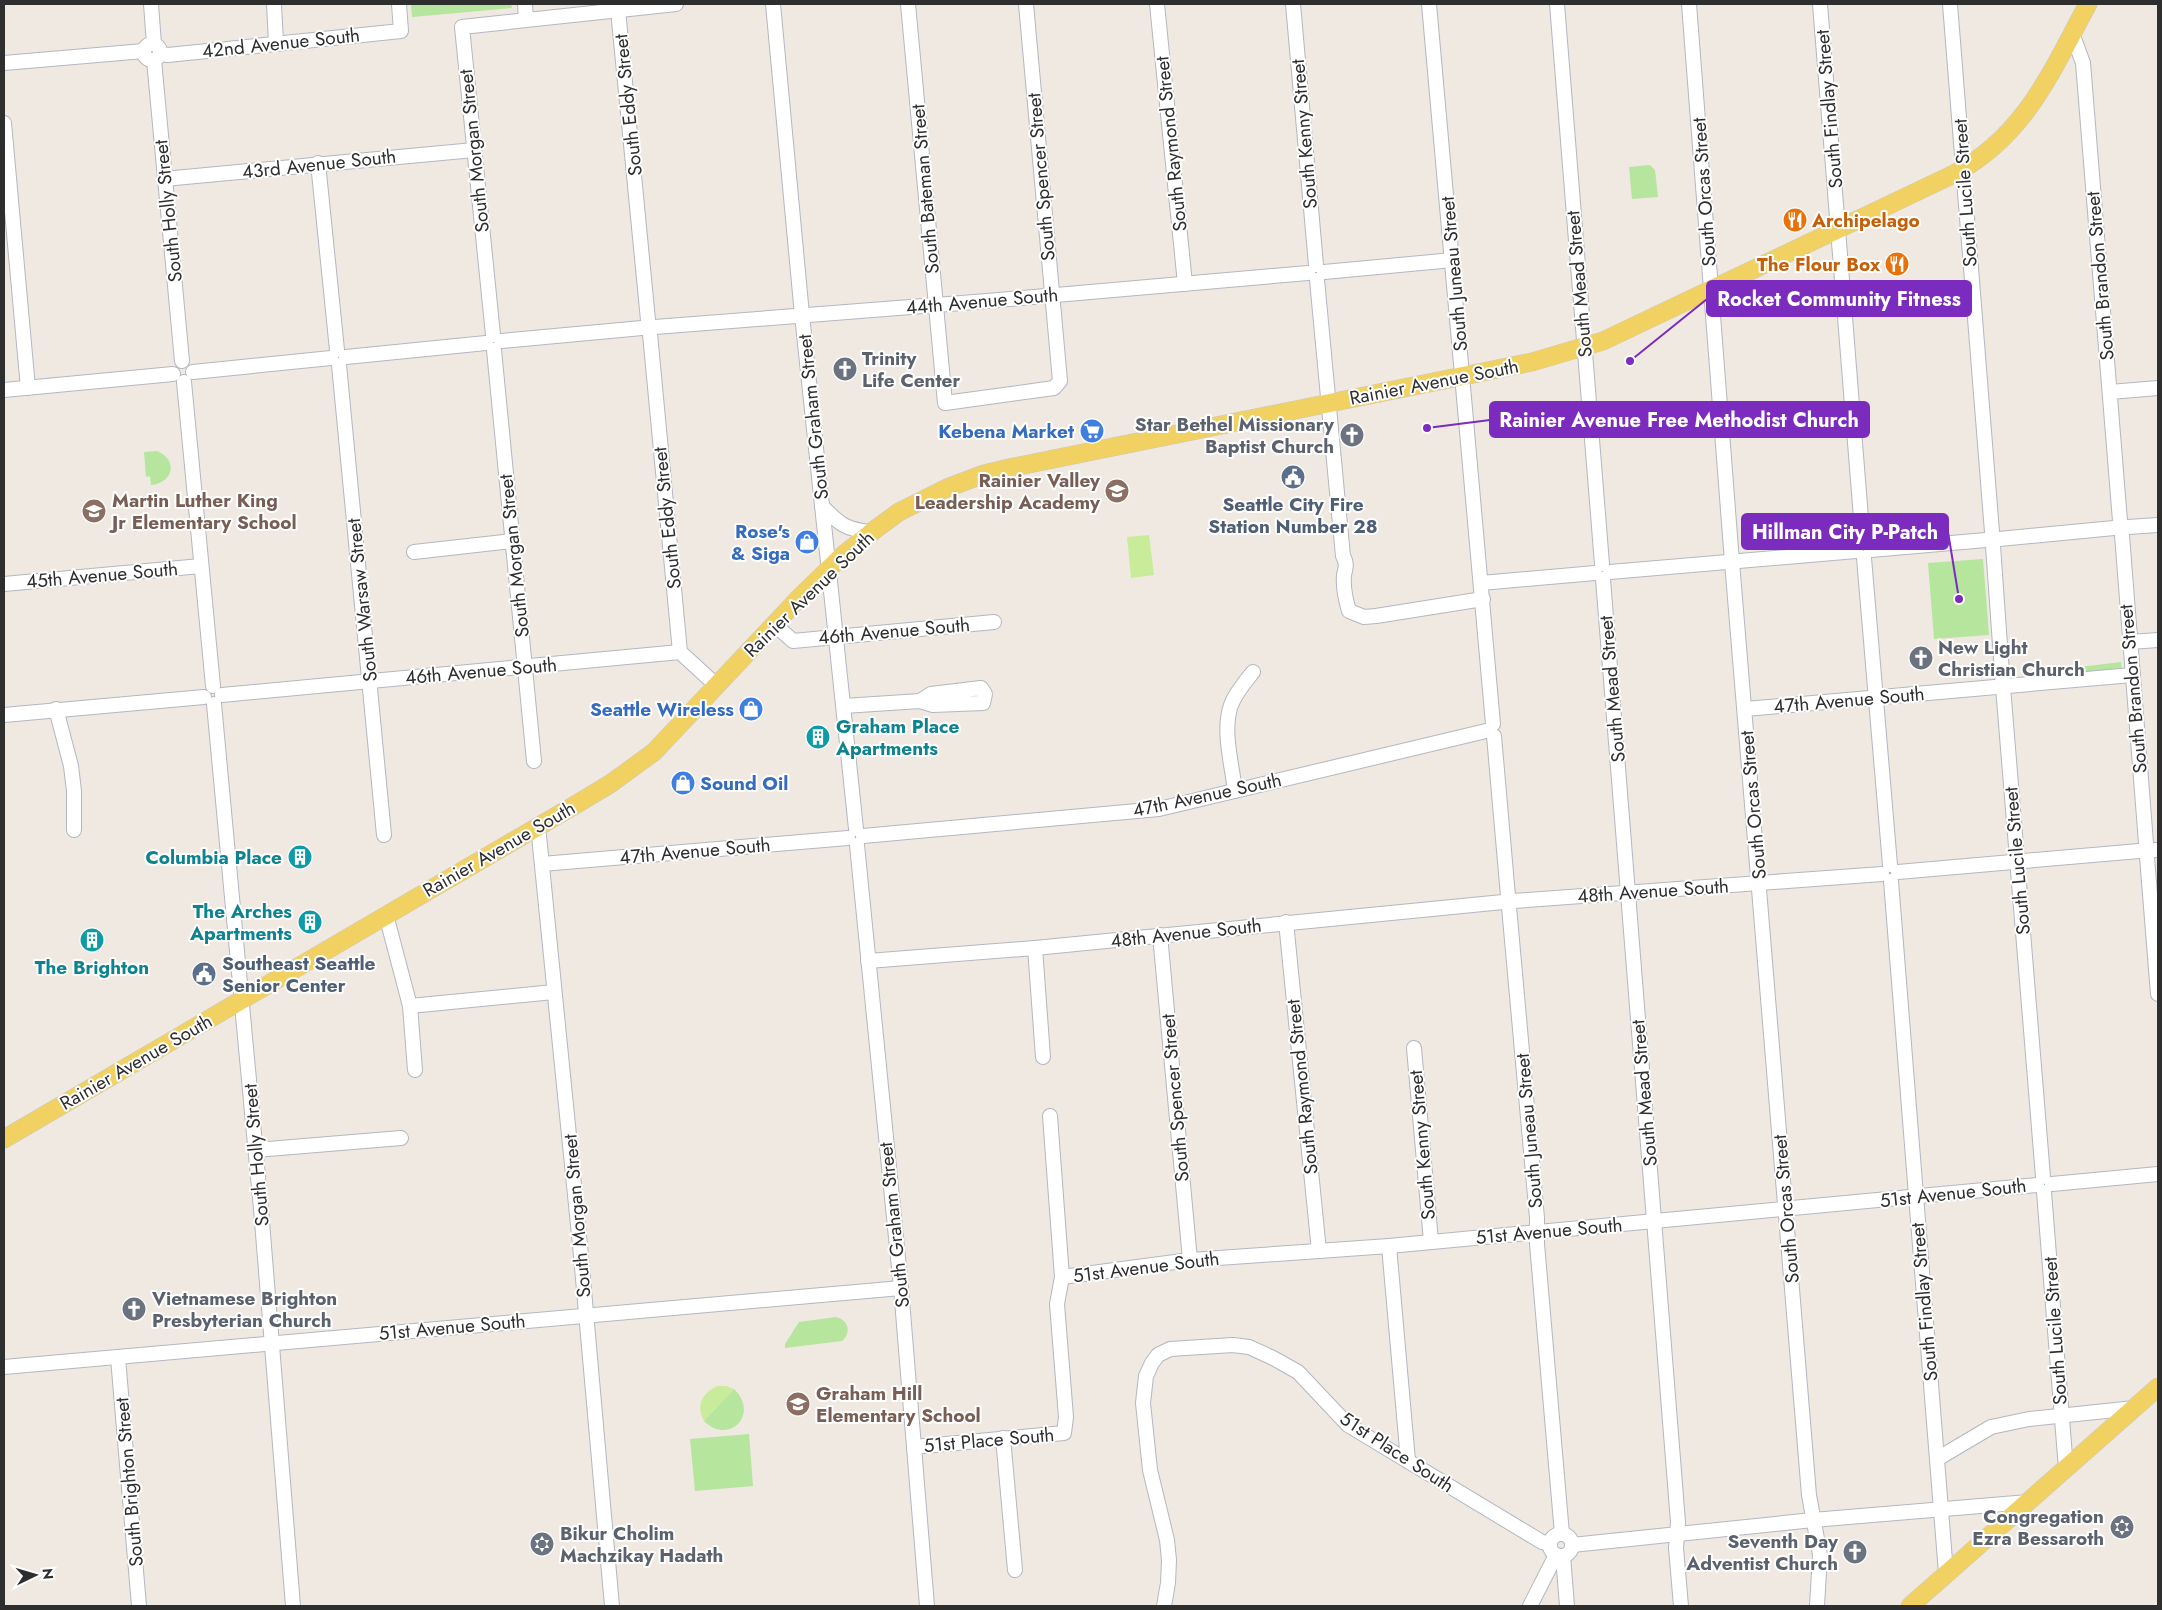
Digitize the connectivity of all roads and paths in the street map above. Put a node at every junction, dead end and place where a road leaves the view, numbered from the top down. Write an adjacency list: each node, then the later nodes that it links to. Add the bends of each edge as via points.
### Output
1 (151, 4): 22 (street, South Holly Street)
2 (274, 4): 21 (street)
3 (399, 4): 21 (street, 42nd Avenue South, via 401,31)
4 (524, 4): 19 (street)
5 (676, 4): 17 (street)
6 (774, 4): 36 (street, South Graham Street)
7 (908, 4): 35 (street, South Bateman Street)
8 (1026, 4): 34 (street, South Spencer Street)
9 (1158, 4): 32 (street, South Raymond Street)
10 (1293, 4): 31 (street, South Kenny Street)
11 (1429, 4): 30 (street, South Juneau Street)
12 (1557, 4): 39 (street, South Mead Street)
13 (1689, 4): 33 (street, South Orcas Street)
14 (1820, 4): 29 (street, South Findlay Street)
15 (1950, 4): 27 (street, South Lucile Street)
16 (2088, 4): 20 (main road, Rainier Avenue South)
17 (648, 5): 18 (street)
18 (618, 10): 19 (street); 37 (street, South Eddy Street)
19 (526, 19): 25 (street, South Morgan Street, via 462,26)
20 (2072, 33): 27 (main road, Rainier Avenue South, via 2035,100 2016,126 1994,148); 46 (street, South Brandon Street, via 2083,63)
21 (276, 43): 22 (street, 42nd Avenue South, via 168,55)
22 (153, 52): 23 (street, 42nd Avenue South); 28 (street, South Holly Street)
23 (4, 64)
24 (4, 123): 43 (street)
25 (474, 150): 26 (street, 43rd Avenue South); 38 (street, South Morgan Street)
26 (318, 163): 28 (street, 43rd Avenue South); 40 (street, South Warsaw Street)
27 (1963, 169): 29 (main road, Rainier Avenue South); 53 (street, South Lucile Street)
28 (164, 179): 41 (street, South Holly Street, via 182,361 175,364)
29 (1839, 229): 33 (main road, Rainier Avenue South); 55 (street, South Findlay Street)
30 (1452, 260): 31 (street, 44th Avenue South); 42 (street, South Juneau Street)
31 (1316, 272): 32 (street, 44th Avenue South); 48 (street, South Kenny Street)
32 (1185, 284): 34 (street, 44th Avenue South)
33 (1712, 291): 39 (main road, Rainier Avenue South); 57 (street, South Orcas Street)
34 (1052, 294): 35 (street, 44th Avenue South); 47 (street, South Spencer Street, via 1060,381 1054,388)
35 (935, 305): 36 (street, 44th Avenue South); 47 (street, South Bateman Street)
36 (802, 315): 37 (street, 44th Avenue South); 49 (street, South Graham Street)
37 (649, 327): 38 (street, 44th Avenue South); 69 (street, South Eddy Street)
38 (493, 342): 40 (street, 44th Avenue South); 54 (street, South Morgan Street)
39 (1584, 348): 42 (main road, Rainier Avenue South); 60 (street, South Mead Street)
40 (338, 358): 41 (street, 44th Avenue South); 73 (street, South Warsaw Street)
41 (183, 376): 43 (street, 44th Avenue South); 58 (street, South Holly Street)
42 (1463, 377): 48 (main road, Rainier Avenue South); 61 (street, South Juneau Street)
43 (28, 388): 45 (street, 44th Avenue South)
44 (2158, 388): 46 (street)
45 (4, 390)
46 (2110, 392): 51 (street, South Brandon Street)
47 (945, 403)
48 (1328, 403): 52 (main road, Rainier Avenue South, via 984,474 922,500); 63 (street, South Kenny Street, via 1343,556 1340,572 1344,575 1349,611 1364,616)
49 (822, 506): 52 (street, via 843,526); 59 (street, South Graham Street)
50 (2158, 525): 51 (street)
51 (2121, 528): 53 (street); 68 (street, South Brandon Street)
52 (872, 532): 59 (main road, Rainier Avenue South)
53 (1993, 539): 55 (street); 75 (street, South Lucile Street)
54 (512, 541): 56 (street); 70 (street, South Morgan Street)
55 (1864, 551): 57 (street); 77 (street, South Findlay Street)
56 (414, 552)
57 (1732, 562): 60 (street); 80 (street, South Orcas Street)
58 (201, 566): 62 (street, 45th Avenue South); 76 (street, South Holly Street)
59 (829, 568): 65 (main road, Rainier Avenue South); 66 (street, South Graham Street)
60 (1603, 572): 61 (street); 95 (street, South Mead Street)
61 (1481, 583): 63 (street, South Juneau Street)
62 (4, 584)
63 (1483, 599): 83 (street, South Juneau Street)
64 (994, 622): 66 (street, 46th Avenue South)
65 (774, 624): 66 (street, 46th Avenue South, via 793,640); 74 (main road, Rainier Avenue South)
66 (836, 636): 79 (street, South Graham Street)
67 (2158, 640): 68 (street)
68 (2130, 642): 72 (street, South Brandon Street)
69 (680, 652): 70 (street, 46th Avenue South); 74 (street)
70 (525, 667): 73 (street, 46th Avenue South); 84 (street, South Morgan Street)
71 (1253, 672): 85 (street, via 1236,694 1228,720)
72 (2132, 675): 75 (street, 47th Avenue South); 90 (street, South Brandon Street)
73 (370, 682): 76 (street, 46th Avenue South); 88 (street, South Warsaw Street)
74 (717, 686): 86 (main road, Rainier Avenue South, via 661,745 634,768)
75 (2003, 687): 77 (street, 47th Avenue South); 91 (street, South Lucile Street)
76 (213, 695): 81 (street, 46th Avenue South); 104 (street, South Holly Street)
77 (1876, 697): 80 (street, 47th Avenue South); 93 (street, South Findlay Street)
78 (920, 702): 79 (street)
79 (844, 706): 89 (street, South Graham Street)
80 (1745, 709): 94 (street, South Orcas Street)
81 (56, 710): 82 (street, 46th Avenue South); 87 (street, via 71,766)
82 (4, 715)
83 (1491, 730): 85 (street, 47th Avenue South); 96 (street, South Juneau Street)
84 (534, 761)
85 (1235, 791): 89 (street, 47th Avenue South, via 1155,810)
86 (538, 826): 92 (street, South Morgan Street); 97 (main road, Rainier Avenue South)
87 (74, 830)
88 (384, 835)
89 (856, 837): 92 (street, 47th Avenue South); 101 (street, South Graham Street)
90 (2149, 850): 91 (street, 48th Avenue South); 103 (street, South Brandon Street)
91 (2017, 862): 93 (street, 48th Avenue South); 114 (street, South Lucile Street)
92 (542, 864): 102 (street, South Morgan Street)
93 (1890, 873): 94 (street, 48th Avenue South); 115 (street, South Findlay Street)
94 (1760, 884): 95 (street, 48th Avenue South); 116 (street, South Orcas Street)
95 (1628, 891): 96 (street, 48th Avenue South); 117 (street, South Mead Street)
96 (1509, 902): 98 (street, 48th Avenue South); 118 (street, South Juneau Street)
97 (386, 915): 104 (main road, Rainier Avenue South); 105 (street)
98 (1286, 922): 99 (street, 48th Avenue South); 121 (street, South Raymond Street)
99 (1160, 936): 100 (street, 48th Avenue South); 122 (street, South Spencer Street)
100 (1035, 948): 101 (street, 48th Avenue South); 107 (street)
101 (868, 962): 124 (street, South Graham Street)
102 (554, 992): 105 (street); 125 (street, South Morgan Street)
103 (2158, 994)
104 (241, 1001): 111 (main road, Rainier Avenue South); 112 (street, South Holly Street)
105 (410, 1006): 108 (street)
106 (1414, 1048): 119 (street, South Kenny Street)
107 (1044, 1057)
108 (415, 1070)
109 (1050, 1116): 123 (street)
110 (401, 1138): 112 (street)
111 (4, 1140)
112 (256, 1150): 126 (street, South Holly Street)
113 (2158, 1174): 114 (street, 51st Avenue South)
114 (2044, 1185): 115 (street, 51st Avenue South); 131 (street, South Lucile Street)
115 (1916, 1197): 116 (street, 51st Avenue South); 134 (street, South Findlay Street)
116 (1786, 1209): 117 (street, 51st Avenue South); 139 (street, South Orcas Street)
117 (1654, 1221): 118 (street, 51st Avenue South); 141 (street, South Mead Street, via 1678,1522)
118 (1537, 1232): 119 (street, 51st Avenue South); 140 (street, South Juneau Street)
119 (1431, 1241): 120 (street, 51st Avenue South)
120 (1389, 1246): 121 (street, 51st Avenue South); 135 (street)
121 (1319, 1251): 122 (street, 51st Avenue South)
122 (1190, 1260): 123 (street, 51st Avenue South)
123 (1062, 1277): 132 (street, 51st Place South, via 1057,1304 1066,1417 1064,1433)
124 (901, 1288): 125 (street, 51st Avenue South); 133 (street, South Graham Street)
125 (585, 1316): 126 (street, 51st Avenue South); 148 (street, South Morgan Street)
126 (272, 1342): 127 (street, 51st Avenue South); 147 (street, South Holly Street)
127 (118, 1358): 128 (street, 51st Avenue South); 146 (street, South Brighton Street)
128 (4, 1366)
129 (2158, 1387): 130 (main road)
130 (2134, 1408): 131 (street); 136 (main road)
131 (2062, 1415): 134 (street, via 1991,1427); 136 (street, South Lucile Street)
132 (1003, 1438): 133 (street, 51st Place South); 144 (street)
133 (914, 1447): 149 (street, South Graham Street)
134 (1937, 1459): 138 (street, South Findlay Street)
135 (1408, 1461): 143 (street, 51st Place South); 150 (street, 51st Place South, via 1348,1425 1298,1372 1249,1347 1214,1345 1170,1349 1158,1355 1146,1376 1143,1403 1150,1470 1167,1540 1168,1583)
136 (2066, 1469): 137 (main road)
137 (2028, 1502): 138 (street); 145 (main road)
138 (1941, 1510): 139 (street); 145 (street, South Findlay Street)
139 (1813, 1520): 141 (street); 154 (street, South Orcas Street, via 1820,1555)
140 (1562, 1534): 142 (street, via 1570,1538); 143 (street, via 1552,1538)
141 (1676, 1535): 142 (street); 153 (street, South Mead Street)
142 (1572, 1545): 143 (street, via 1568,1553)
143 (1556, 1552): 151 (street); 152 (street)
144 (1015, 1570)
145 (1946, 1573): 155 (main road)
146 (139, 1606)
147 (293, 1606)
148 (612, 1606)
149 (927, 1606)
150 (1164, 1606)
151 (1530, 1606)
152 (1568, 1606)
153 (1681, 1606)
154 (1817, 1606)
155 (1910, 1606)

